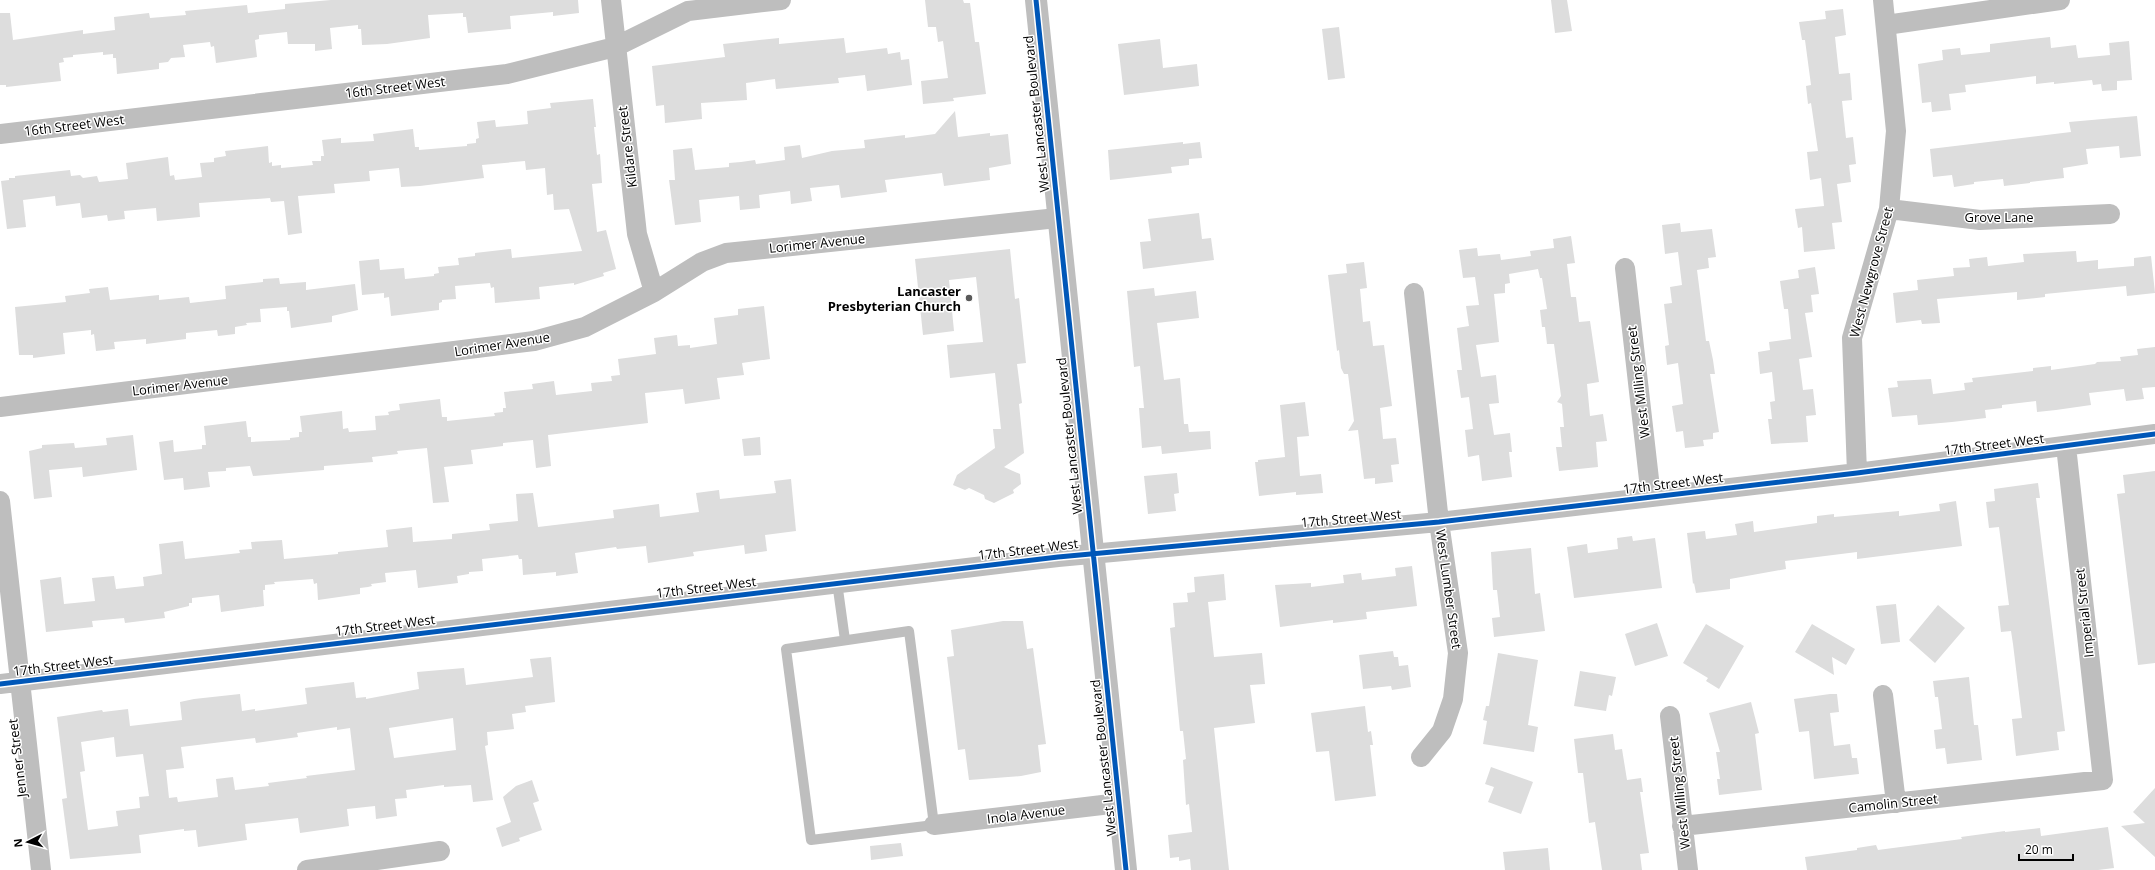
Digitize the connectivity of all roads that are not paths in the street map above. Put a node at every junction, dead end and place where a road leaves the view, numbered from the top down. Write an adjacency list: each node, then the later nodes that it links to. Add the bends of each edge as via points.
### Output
1 (611, 0): 7 (street, Kildare Street)
2 (780, 0): 7 (street, 16th Street West, via 688,11)
3 (1036, 0): 11 (street, West Lancaster Boulevard)
4 (1883, 0): 6 (street, West Newgrove Street)
5 (2060, 0): 6 (street)
6 (1886, 25): 9 (street, West Newgrove Street, via 1896,131)
7 (615, 47): 8 (street, 16th Street West, via 506,74); 13 (street, Kildare Street, via 637,234)
8 (0, 134)
9 (1889, 208): 10 (street, Grove Lane, via 1980,220); 18 (street, West Newgrove Street, via 1852,338)
10 (2110, 214)
11 (1057, 218): 13 (street, Lorimer Avenue, via 726,253 702,262); 22 (street, West Lancaster Boulevard)
12 (1625, 268): 19 (street, West Milling Street)
13 (654, 292): 15 (street, Lorimer Avenue, via 586,327 534,341)
14 (1414, 294): 21 (street, West Lumber Street)
15 (0, 407)
16 (2155, 434): 17 (street, 17th Street West)
17 (2066, 446): 18 (street, 17th Street West); 29 (street, Imperial Street)
18 (1857, 473): 19 (street, 17th Street West)
19 (1651, 497): 21 (street, 17th Street West)
20 (0, 501): 25 (street, Jenner Street)
21 (1439, 522): 22 (street, 17th Street West); 28 (street, West Lumber Street, via 1458,653 1454,699 1442,731)
22 (1092, 553): 23 (street, 17th Street West); 30 (street, West Lancaster Boulevard)
23 (837, 582): 24 (lane); 25 (street, 17th Street West)
24 (845, 640): 32 (lane, via 909,631); 32 (lane, via 786,649 811,840)
25 (10, 683): 35 (street, Jenner Street)
26 (1883, 695): 31 (street)
27 (1670, 716): 33 (street, West Milling Street)
28 (1421, 757)
29 (2103, 780): 31 (street, Camolin Street)
30 (1119, 803): 32 (street, Inola Avenue); 37 (street, West Lancaster Boulevard)
31 (1896, 803): 33 (street, Camolin Street)
32 (934, 825)
33 (1682, 826): 38 (street, West Milling Street)
34 (440, 851): 36 (street)
35 (41, 870)
36 (307, 870)
37 (1126, 870)
38 (1688, 870)

